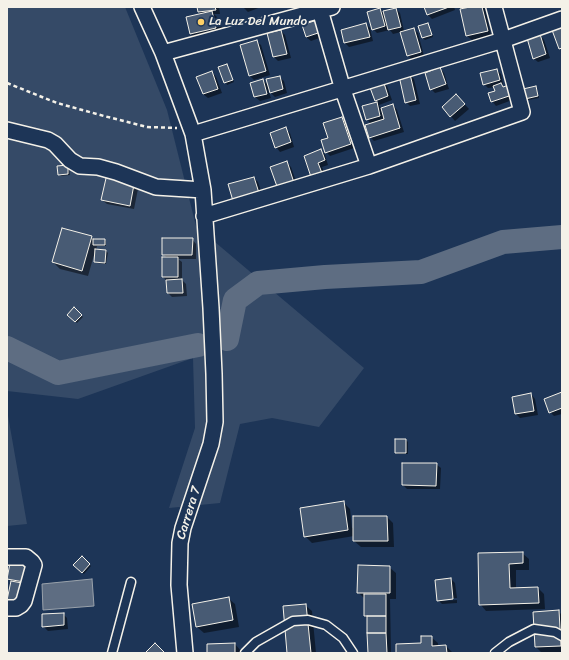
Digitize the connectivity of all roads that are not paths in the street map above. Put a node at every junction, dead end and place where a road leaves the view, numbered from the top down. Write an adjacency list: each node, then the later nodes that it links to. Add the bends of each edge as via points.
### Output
1 (142, 7): 6 (street, Carrera 7)
2 (494, 7): 5 (street)
3 (326, 9): 6 (street); 7 (street)
4 (562, 19): 5 (street)
5 (503, 40): 7 (street); 10 (street, via 522,112)
6 (163, 53): 9 (street, Carrera 7)
7 (343, 90): 9 (street); 10 (street)
8 (7, 130): 11 (street, via 48,140 80,166 98,167 156,187)
9 (192, 131): 11 (street, Carrera 7)
10 (369, 166): 12 (street)
11 (203, 190): 12 (street, Carrera 7)
12 (204, 216): 18 (street, Carrera 7, via 215,422 211,444 180,543 179,585)
13 (7, 557): 15 (street, via 26,557 34,565 24,601 21,606)
14 (131, 582): 17 (lane)
15 (11, 608)
16 (562, 636): 21 (lane, via 555,632 534,629 509,642)
17 (112, 653)
18 (185, 653)
19 (245, 653): 20 (lane, via 256,642 293,621 308,620 326,625 343,638)
20 (353, 653)
21 (495, 653)

